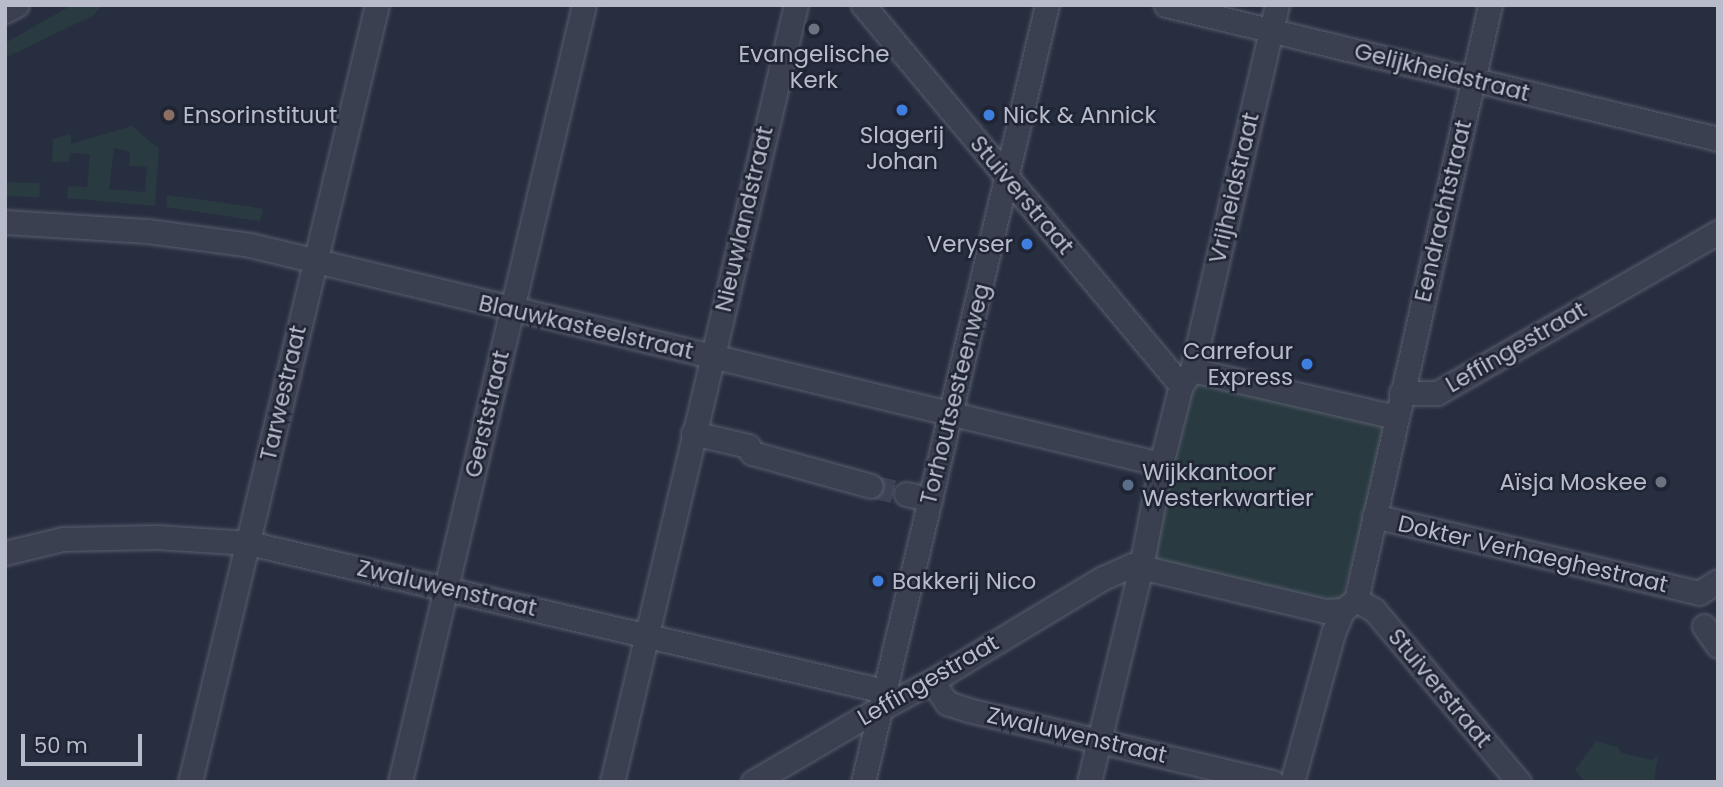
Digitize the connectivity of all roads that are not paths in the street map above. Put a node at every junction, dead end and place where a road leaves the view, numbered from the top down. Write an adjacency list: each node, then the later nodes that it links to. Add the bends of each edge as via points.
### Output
1 (17, 5): 10 (street)
2 (377, 5): 18 (street, Tarwestraat)
3 (584, 5): 20 (street, Gerststraat)
4 (796, 5): 21 (street, Nieuwlandstraat)
5 (863, 5): 14 (street, Stuiverstraat)
6 (1047, 5): 14 (street, Torhoutsesteenweg)
7 (1166, 5): 11 (street, Gelijkheidstraat)
8 (1277, 5): 11 (street, Vrijheidstraat)
9 (1490, 5): 12 (street, Eendrachtstraat)
10 (5, 11)
11 (1270, 31): 12 (street, Gelijkheidstraat); 22 (street, Vrijheidstraat)
12 (1473, 80): 13 (street, Gelijkheidstraat); 23 (street, Eendrachtstraat)
13 (1718, 139)
14 (1007, 179): 22 (street, Stuiverstraat); 24 (street, Torhoutsesteenweg)
15 (1718, 217): 19 (street, Leffingestraat)
16 (5, 222): 18 (street, Blauwkasteelstraat, via 250,244)
17 (1718, 232): 19 (street, Leffingestraat)
18 (314, 261): 20 (street, Blauwkasteelstraat); 32 (street, Tarwestraat)
19 (1606, 288): 23 (street, Leffingestraat, via 1437,393)
20 (512, 310): 21 (street, Blauwkasteelstraat); 37 (street, Gerststraat)
21 (711, 357): 24 (street, Blauwkasteelstraat); 26 (street, Nieuwlandstraat)
22 (1186, 377): 25 (street); 27 (street, Vrijheidstraat)
23 (1411, 393): 25 (street, Eendrachtstraat)
24 (950, 415): 27 (street, Blauwkasteelstraat); 30 (street, Torhoutsesteenweg)
25 (1395, 417): 31 (street, Eendrachtstraat)
26 (693, 433): 28 (street); 41 (street, Nieuwlandstraat)
27 (1161, 464): 34 (street, Vrijheidstraat)
28 (871, 485)
29 (906, 494): 30 (street)
30 (930, 499): 44 (street, Torhoutsesteenweg)
31 (1374, 516): 36 (street, Dokter Verhaeghestraat, via 1699,593); 39 (street, Eendrachtstraat)
32 (249, 542): 33 (street, Zwaluwenstraat, via 64,539); 37 (street, Zwaluwenstraat); 46 (street, Tarwestraat)
33 (5, 553)
34 (1141, 566): 35 (street, Leffingestraat, via 1118,569); 38 (street, Vrijheidstraat); 39 (street, via 1325,611)
35 (1103, 578): 38 (street); 43 (street, Leffingestraat)
36 (1718, 581)
37 (446, 589): 41 (street, Zwaluwenstraat); 47 (street, Gerststraat)
38 (1132, 600): 45 (street, Vrijheidstraat)
39 (1350, 605): 53 (street, Eendrachtstraat, via 1333,634); 54 (street, Stuiverstraat, via 1374,610)
40 (1704, 626): 42 (street)
41 (646, 634): 44 (street, Zwaluwenstraat); 48 (street, Nieuwlandstraat)
42 (1718, 646)
43 (932, 681): 44 (street, Leffingestraat); 45 (street, Zwaluwenstraat, via 947,703)
44 (882, 700): 49 (street, Leffingestraat); 50 (street, Torhoutsesteenweg)
45 (1100, 739): 51 (street, Vrijheidstraat); 52 (street, Zwaluwenstraat)
46 (190, 782)
47 (400, 782)
48 (612, 782)
49 (753, 782)
50 (863, 782)
51 (1089, 782)
52 (1273, 782)
53 (1292, 782)
54 (1519, 782)

